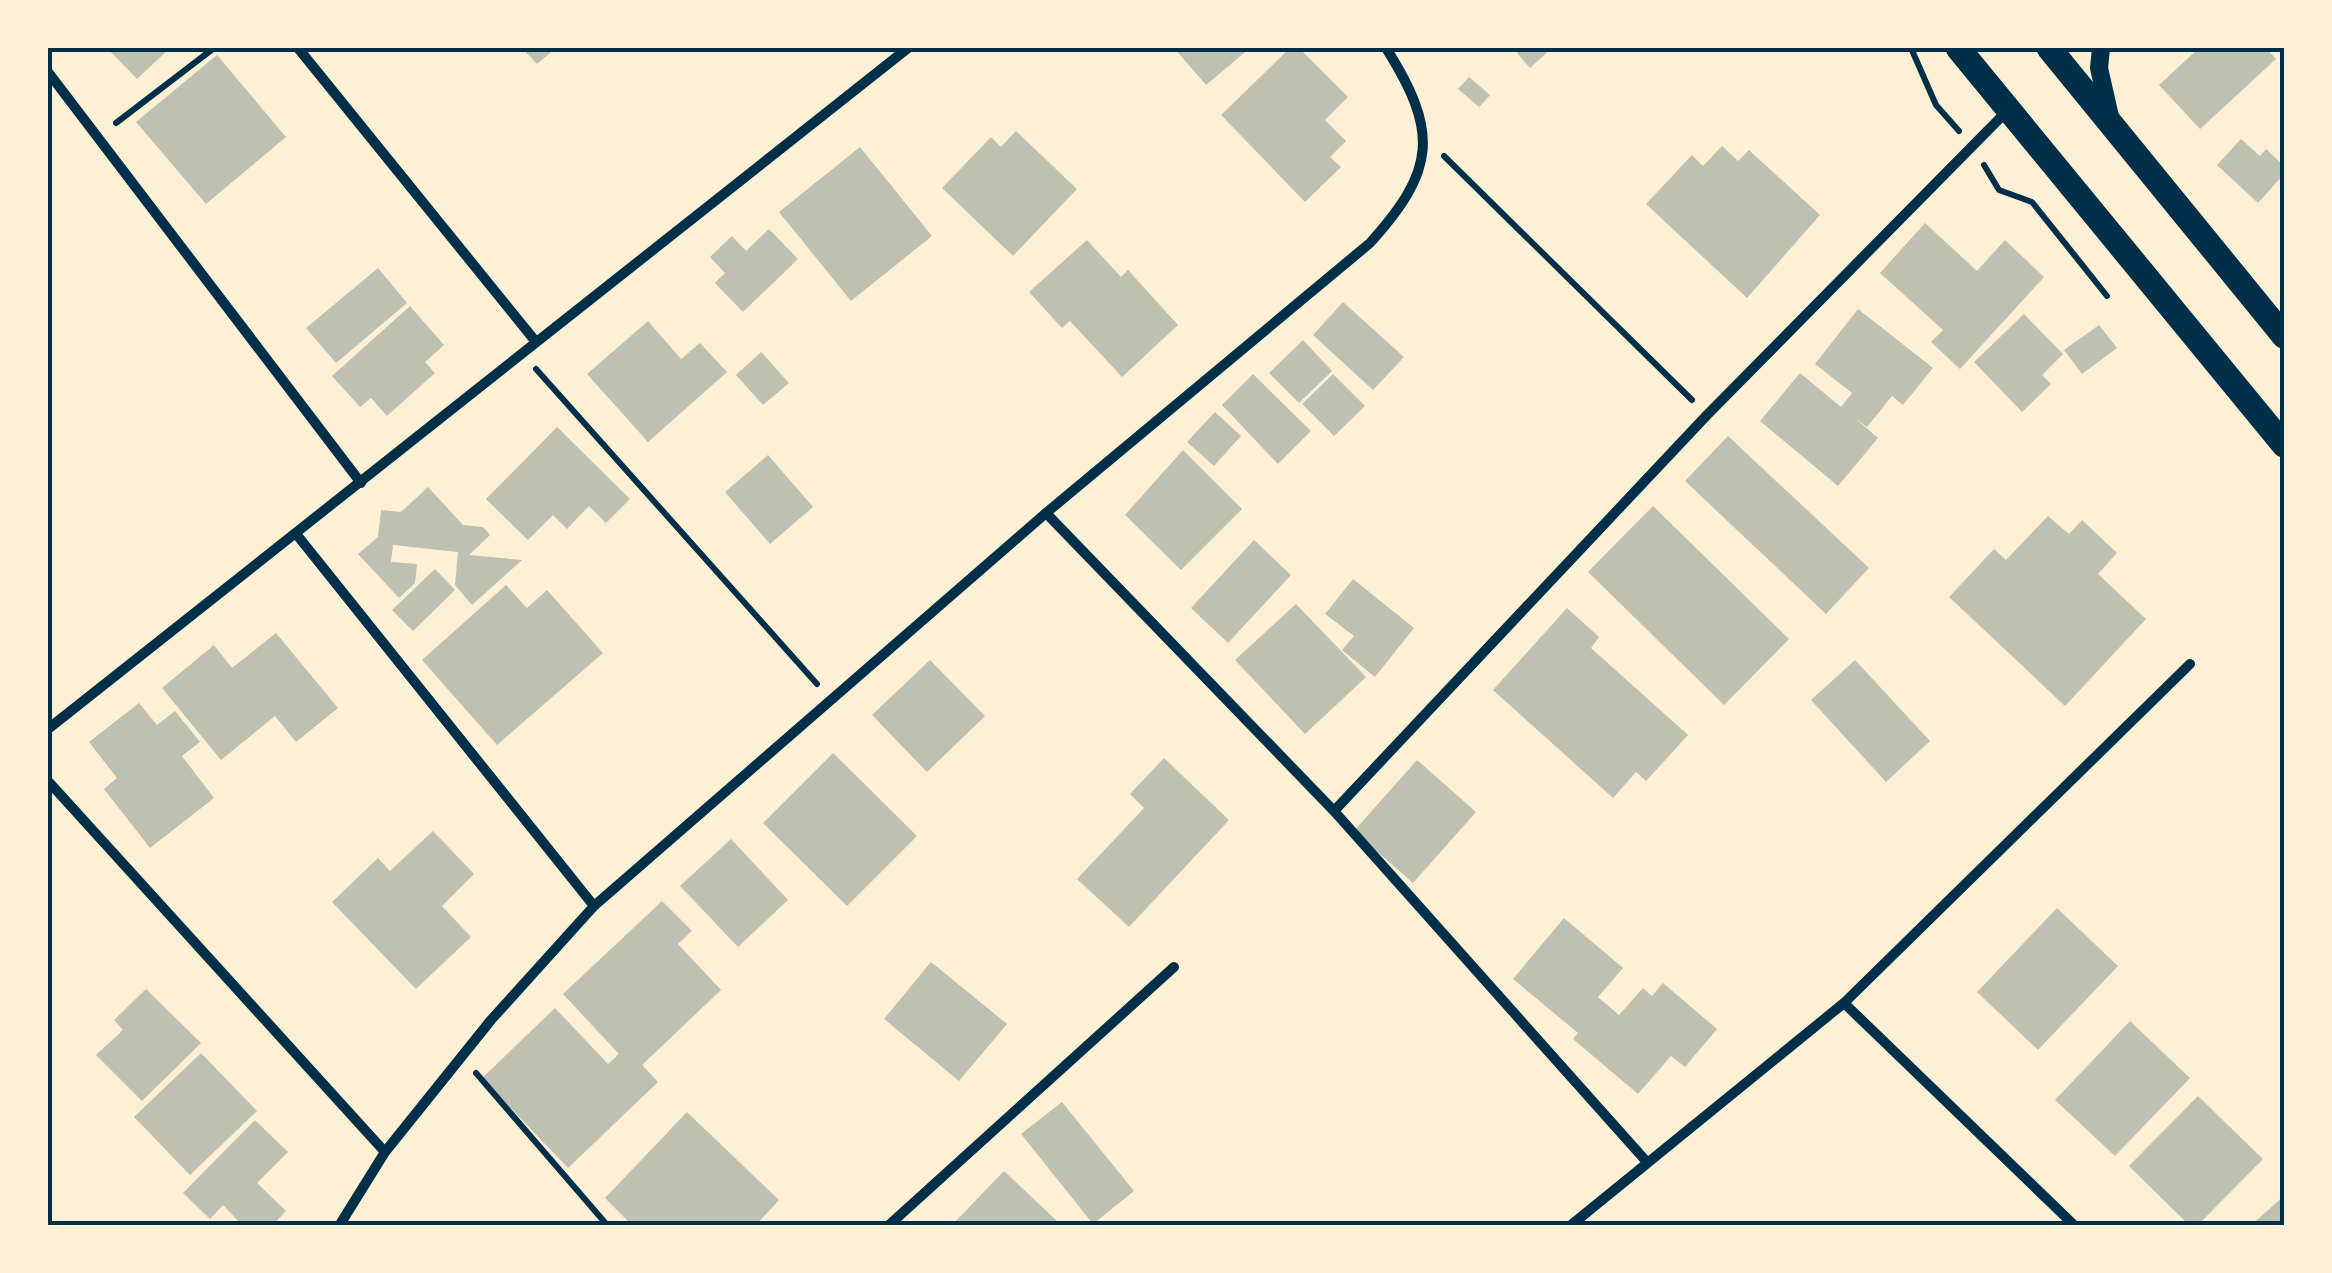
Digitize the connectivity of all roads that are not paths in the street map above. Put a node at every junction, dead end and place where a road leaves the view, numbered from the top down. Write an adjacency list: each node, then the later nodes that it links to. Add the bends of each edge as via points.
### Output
1 (298, 48): 11 (street)
2 (908, 48): 11 (street)
3 (1386, 48): 14 (street, via 1406,79 1424,137 1421,174 1399,211 1370,243)
4 (1958, 48): 8 (main road)
5 (2050, 48): 9 (main road)
6 (2101, 48): 9 (street)
7 (48, 72): 13 (street)
8 (2008, 110): 12 (main road); 19 (street, via 1707,415)
9 (2112, 126): 10 (main road)
10 (2284, 336)
11 (536, 342): 13 (street)
12 (2284, 445)
13 (361, 484): 15 (street)
14 (1046, 513): 19 (street); 20 (street)
15 (298, 535): 17 (street); 20 (street)
16 (2190, 664): 22 (street)
17 (48, 730)
18 (48, 781): 23 (street)
19 (1334, 811): 24 (street)
20 (594, 906): 23 (street)
21 (1174, 967): 26 (street)
22 (1844, 1003): 24 (street); 28 (street)
23 (385, 1152): 25 (street)
24 (1646, 1162): 27 (street)
25 (339, 1226)
26 (888, 1226)
27 (1570, 1226)
28 (2075, 1226)

